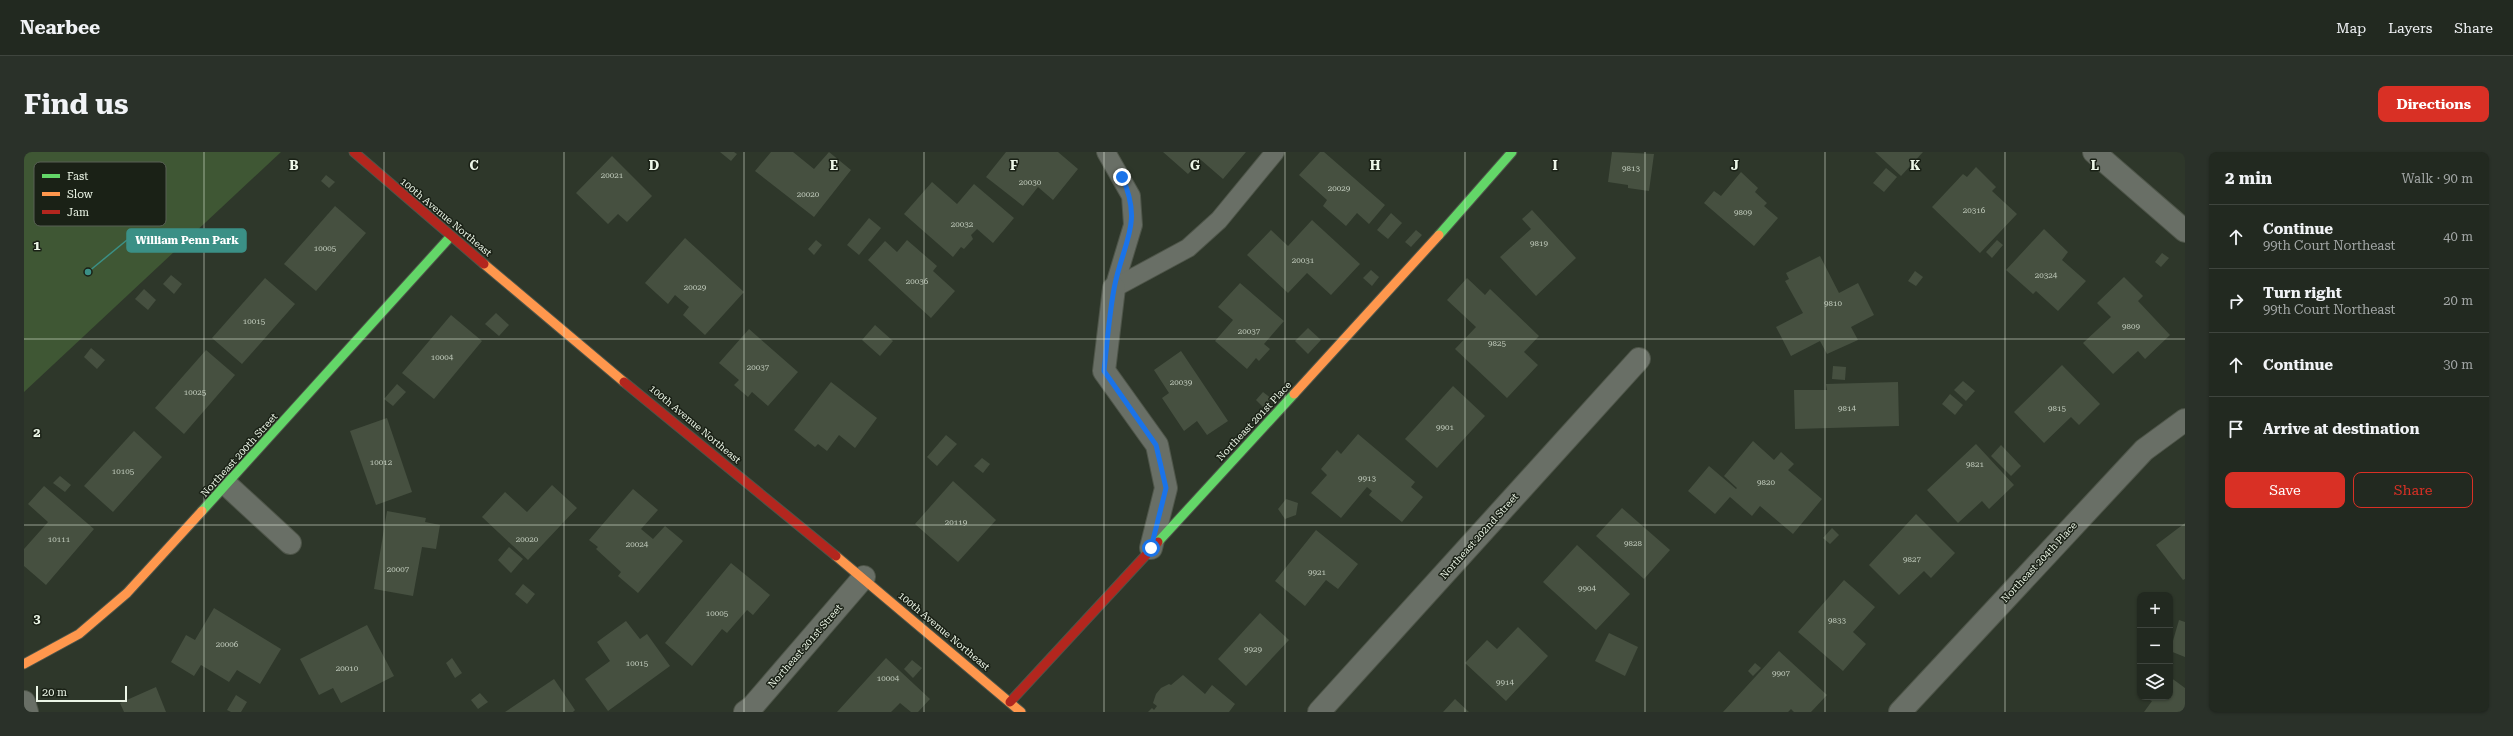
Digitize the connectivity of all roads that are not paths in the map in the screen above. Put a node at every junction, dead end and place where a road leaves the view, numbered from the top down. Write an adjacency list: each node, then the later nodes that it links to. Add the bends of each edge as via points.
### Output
1 (354, 152): 7 (street, 100th Avenue Northeast)
2 (1106, 152): 8 (lane, via 1131,196 1133,225)
3 (1275, 152): 8 (lane, via 1219,220 1188,248)
4 (1512, 152): 13 (street, Northeast 201st Place, via 1385,297)
5 (2094, 152): 6 (street)
6 (2185, 231)
7 (451, 236): 11 (street, Northeast 200th Street); 14 (street, 100th Avenue Northeast)
8 (1114, 288): 13 (street, via 1104,371 1156,445 1166,488)
9 (1639, 359): 21 (street, Northeast 202nd Street)
10 (2185, 420): 22 (street, Northeast 204th Place, via 2144,450)
11 (227, 485): 12 (street); 15 (street, Northeast 200th Street, via 127,593 80,634)
12 (290, 543)
13 (1151, 548): 17 (street, Northeast 201st Place)
14 (864, 577): 17 (street, 100th Avenue Northeast); 19 (street, Northeast 201st Street, via 752,708)
15 (24, 664)
16 (24, 702): 18 (street)
17 (1010, 702): 20 (street, 100th Avenue Northeast)
18 (27, 712)
19 (745, 712)
20 (1021, 712)
21 (1319, 712)
22 (1900, 712)

